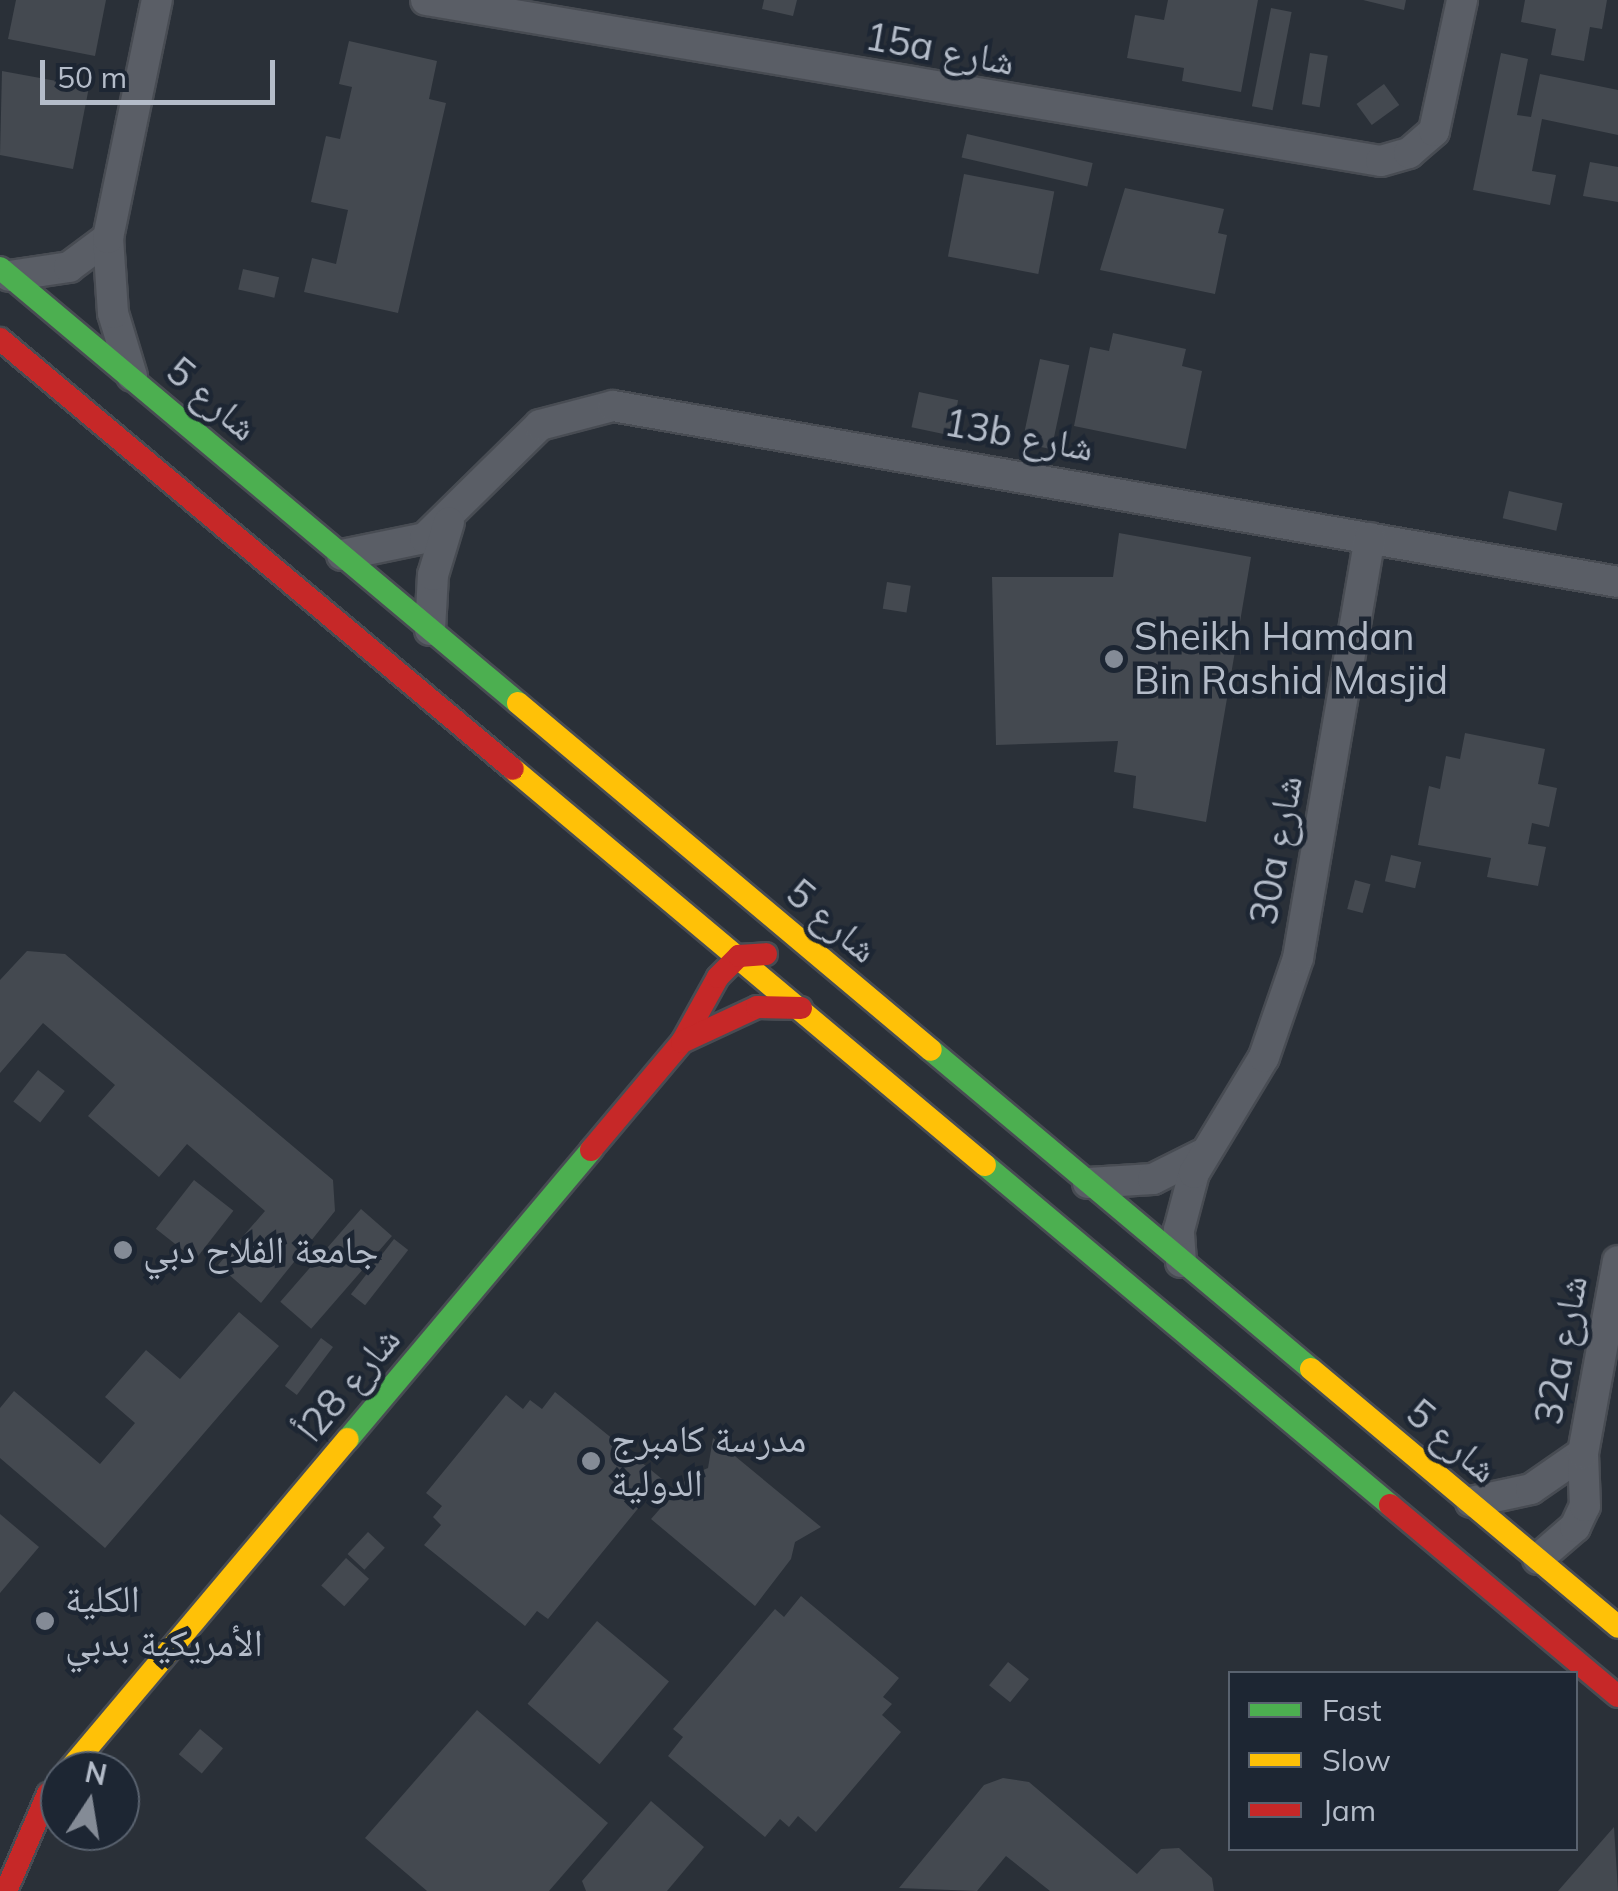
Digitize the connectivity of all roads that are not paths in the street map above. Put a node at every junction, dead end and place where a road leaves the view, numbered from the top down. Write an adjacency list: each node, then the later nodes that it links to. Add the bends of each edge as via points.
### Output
1 (156, 0): 4 (street)
2 (426, 0): 3 (street, 15a شارع, via 1381,161 1409,152 1434,131)
3 (1462, 0)
4 (108, 238): 5 (street, via 69,267); 7 (street, via 113,313)
5 (4, 272): 7 (street, شارع 5)
6 (0, 339): 13 (street)
7 (132, 379): 10 (street, شارع 5)
8 (449, 522): 9 (street, 13b شارع, via 511,448 540,425 613,406); 10 (street, 13b شارع, via 399,549); 12 (street, 13b شارع, via 433,575)
9 (1370, 538): 11 (street, 13b شارع); 19 (street, 30a شارع, via 1294,975 1264,1057)
10 (342, 555): 12 (street, شارع 5)
11 (1618, 582)
12 (430, 630): 18 (street, شارع 5)
13 (739, 956): 14 (street, via 777,958); 15 (street); 17 (street, شارع 28أ, via 700,1000)
14 (818, 991)
15 (801, 1008): 17 (street, شارع 28أ, via 757,1007); 23 (street)
16 (848, 1015): 18 (street, via 994,1132)
17 (682, 1042): 29 (street, شارع 28أ)
18 (1036, 1138): 20 (street, شارع 5)
19 (1203, 1154): 20 (street, via 1153,1180); 22 (street, 30a شارع, via 1184,1200)
20 (1088, 1183): 22 (street, شارع 5)
21 (1618, 1261): 24 (street, 32a شارع)
22 (1180, 1262): 25 (street, شارع 5)
23 (1236, 1380): 26 (street, via 1288,1394 1481,1549); 28 (street)
24 (1583, 1453): 25 (street, 32a شارع, via 1531,1488); 26 (street, 32a شارع, via 1585,1506 1574,1528)
25 (1471, 1502): 26 (street, شارع 5)
26 (1538, 1559): 27 (street, شارع 5)
27 (1618, 1627)
28 (1618, 1696)
29 (85, 1751)
30 (40, 1799): 32 (street)
31 (40, 1817): 33 (street)
32 (0, 1832)
33 (6, 1891)

